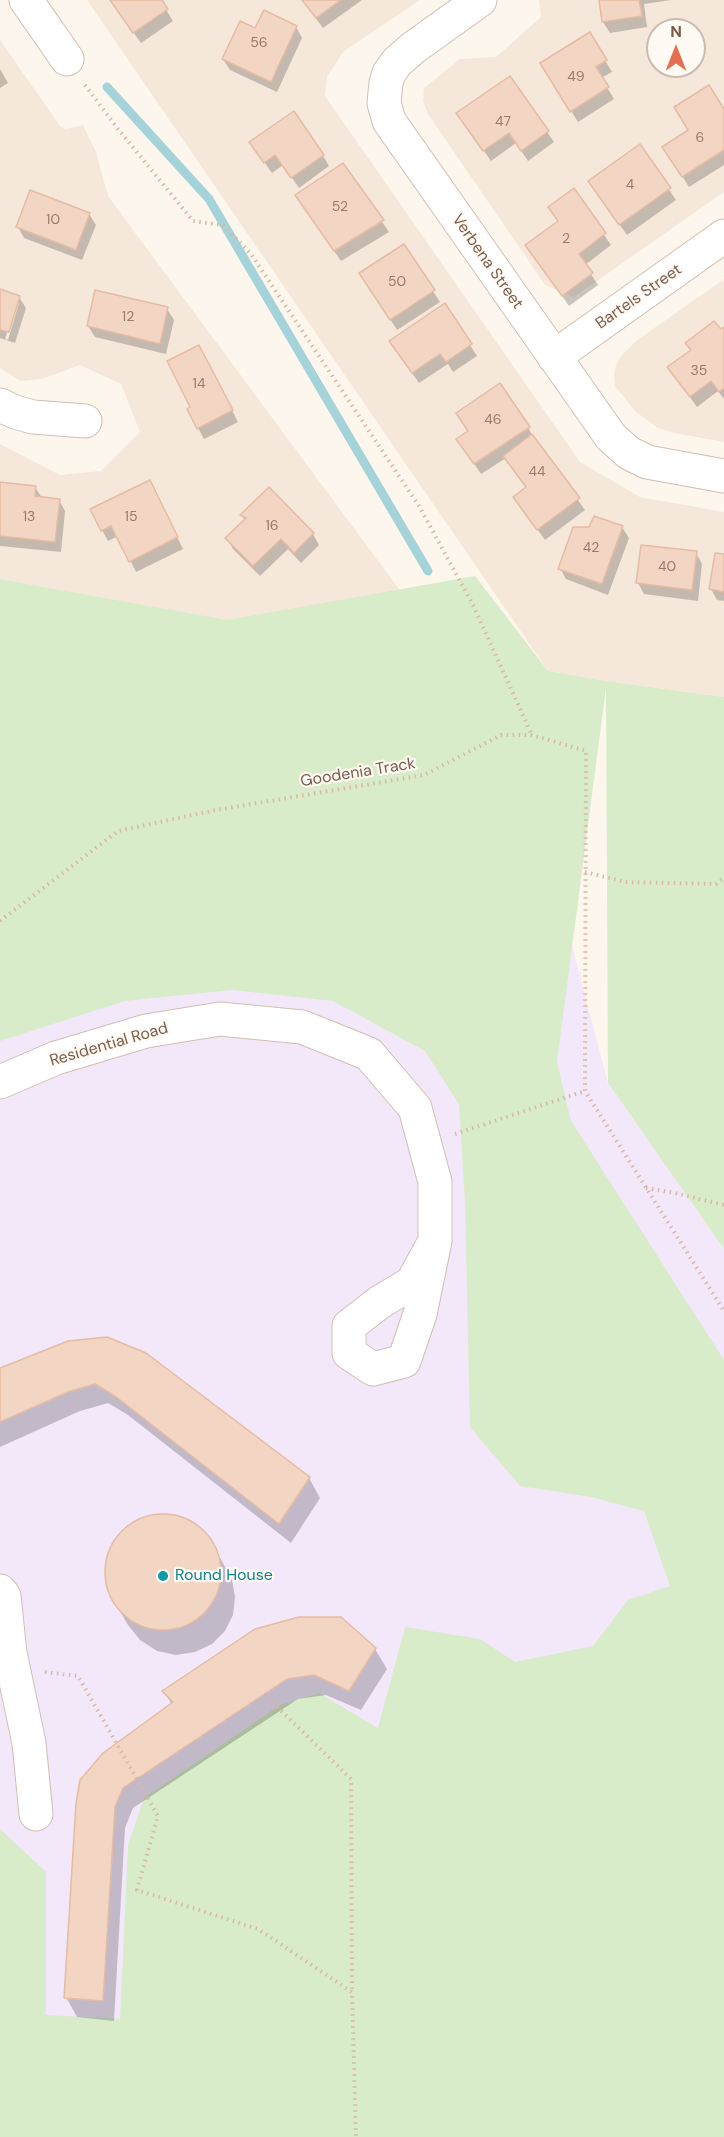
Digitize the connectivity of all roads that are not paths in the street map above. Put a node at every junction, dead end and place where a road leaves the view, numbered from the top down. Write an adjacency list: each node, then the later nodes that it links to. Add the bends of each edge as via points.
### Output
1 (26, 0): 3 (street)
2 (480, 0): 5 (street, Verbena Street, via 397,62 386,83 386,113 394,130)
3 (67, 59)
4 (724, 236): 5 (street, Bartels Street)
5 (554, 357): 8 (street, Verbena Street, via 603,428 629,453 647,462)
6 (0, 405): 7 (street, via 33,417)
7 (85, 421)
8 (724, 476)
9 (0, 1082): 10 (street, Residential Road, via 56,1058 146,1031 220,1019 302,1027 369,1054 415,1108 435,1182)
10 (435, 1240)
11 (0, 1591): 12 (street, via 29,1743)
12 (36, 1814)

